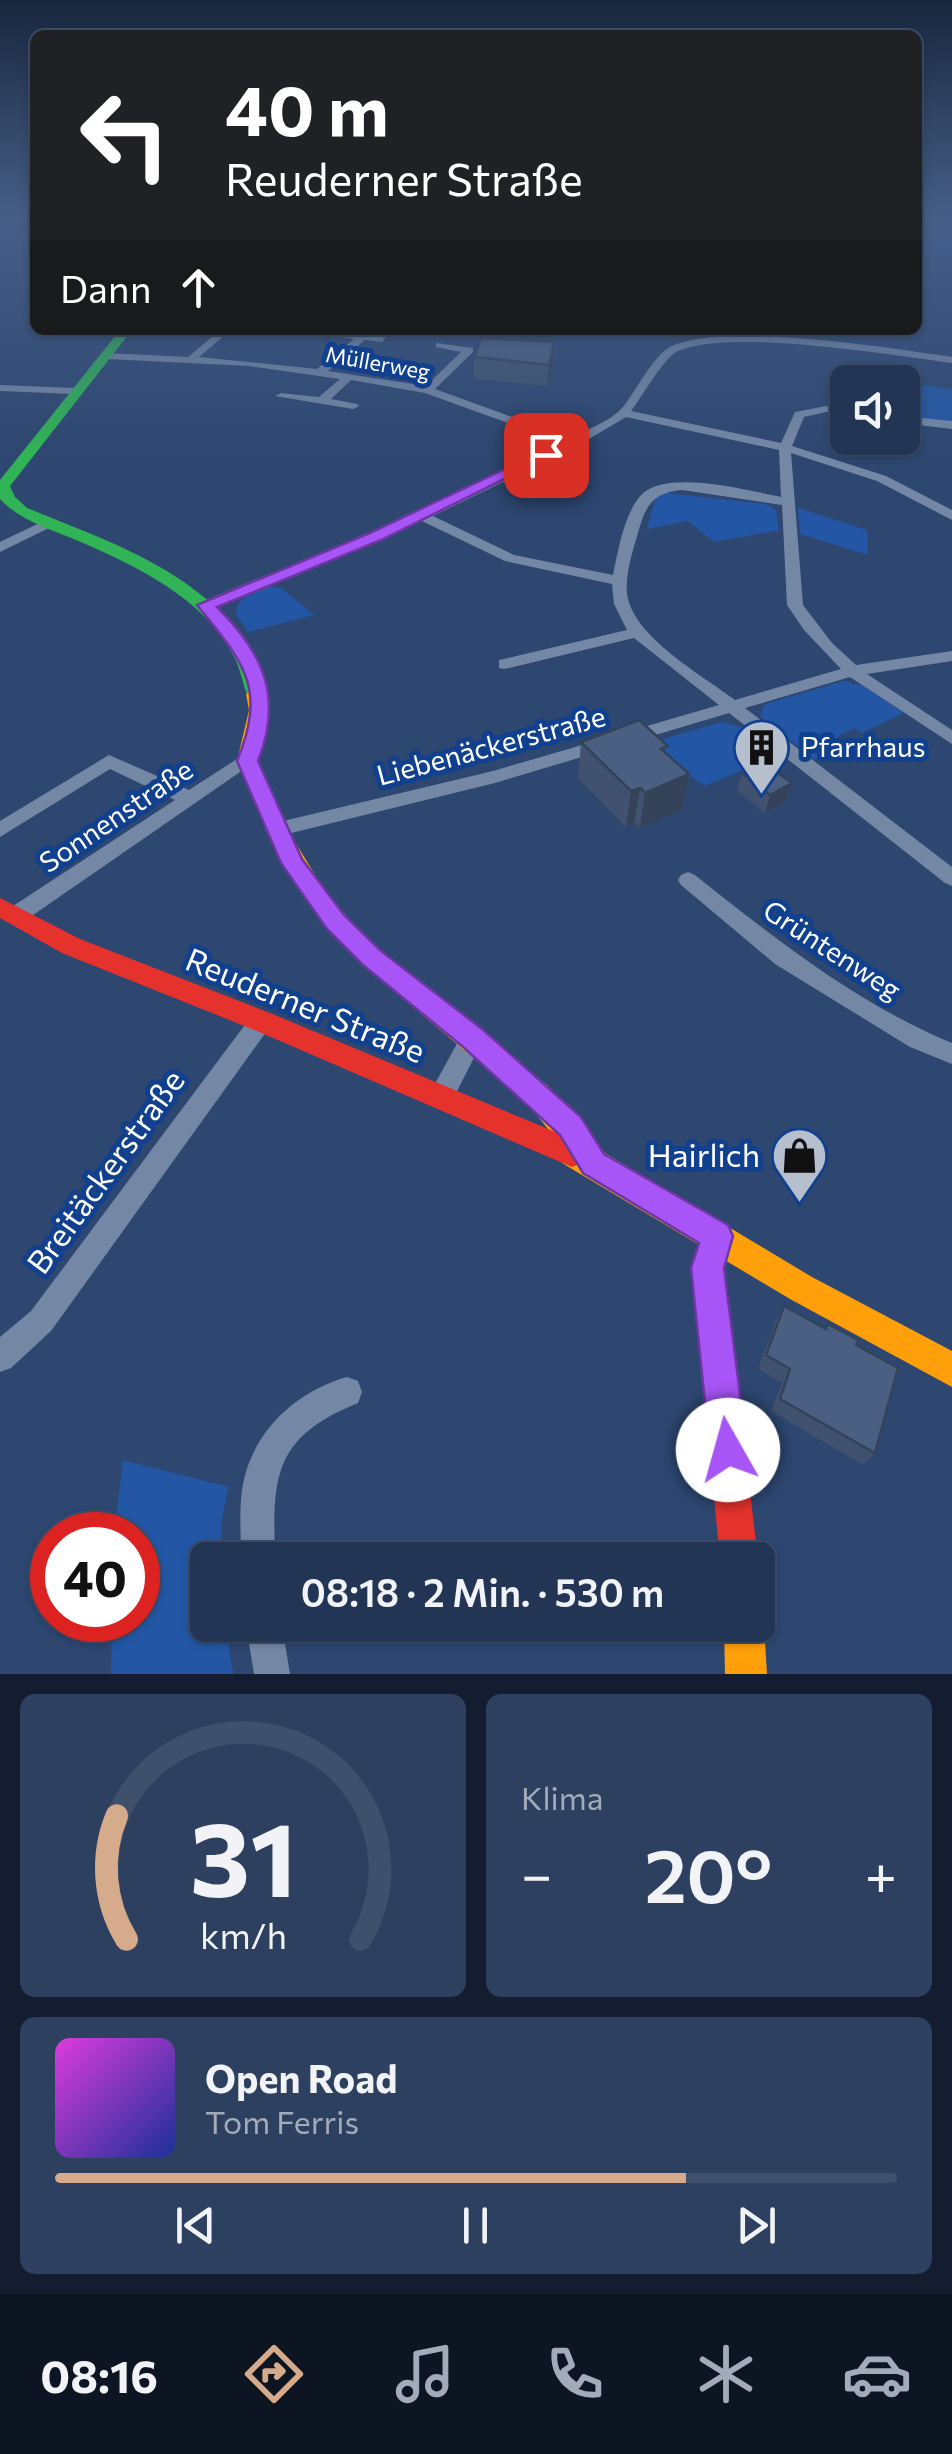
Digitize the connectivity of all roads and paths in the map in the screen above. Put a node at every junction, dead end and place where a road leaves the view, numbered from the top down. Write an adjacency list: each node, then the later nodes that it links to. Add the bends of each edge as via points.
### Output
1 (122, 335): 7 (street)
2 (220, 335): 8 (street)
3 (346, 335): 4 (street)
4 (362, 337): 5 (street); 10 (street)
5 (382, 339)
6 (440, 345): 14 (street, via 469,350)
7 (107, 356): 8 (street, Müllerweg); 13 (street)
8 (192, 358): 10 (street, Müllerweg)
9 (952, 360): 19 (street, via 822,344 700,341 674,348)
10 (320, 372): 11 (street, Müllerweg)
11 (349, 376): 14 (street, Müllerweg); 16 (street)
12 (0, 388): 13 (street)
13 (74, 390): 28 (street, via 3,486 8,499)
14 (428, 390): 22 (street, Müllerweg)
15 (281, 396): 16 (street)
16 (322, 401): 17 (street)
17 (353, 406)
18 (830, 410): 23 (street, via 799,414)
19 (624, 413): 22 (street); 23 (street)
20 (920, 421): 21 (street)
21 (952, 425)
22 (573, 442): 26 (street)
23 (785, 450): 24 (street); 25 (street)
24 (788, 502): 30 (street, via 676,486 654,491 640,506); 35 (street, via 795,605)
25 (945, 504): 27 (street)
26 (422, 516): 30 (street, via 510,558); 31 (street)
27 (952, 516)
28 (48, 523): 29 (street); 31 (street, via 136,563)
29 (0, 548)
30 (618, 581): 32 (street, via 623,615)
31 (206, 605): 38 (street, via 231,630 258,686 257,738)
32 (637, 633): 34 (street); 36 (street)
33 (952, 656): 35 (street, Liebenäckerstraße)
34 (505, 664)
35 (852, 671): 36 (street, Liebenäckerstraße); 37 (street)
36 (734, 708): 41 (street, Liebenäckerstraße); 42 (street)
37 (952, 738)
38 (247, 761): 39 (street, Sonnenstraße); 41 (street)
39 (191, 799): 40 (street, via 109,761); 44 (street, Sonnenstraße)
40 (0, 830)
41 (276, 830): 46 (street, via 336,922)
42 (952, 878)
43 (688, 880): 47 (street, Grüntenweg, via 783,958)
44 (8, 911): 45 (street, Reuderner Straße, via 70,946)
45 (260, 1021): 48 (street, Reuderner Straße); 51 (street, Breitäckerstraße, via 40,1320)
46 (472, 1038): 48 (street); 49 (street, via 570,1126)
47 (952, 1054)
48 (442, 1097): 49 (street, Reuderner Straße)
49 (594, 1164): 50 (street, Reuderner Straße)
50 (717, 1236): 52 (street, Reuderner Straße); 55 (street, via 708,1268)
51 (0, 1357)
52 (952, 1370)
53 (347, 1392): 54 (street, via 307,1410 262,1469)
54 (258, 1542)
55 (737, 1542)
56 (267, 1642): 58 (street)
57 (745, 1642): 59 (street)
58 (272, 1674)
59 (746, 1674)

